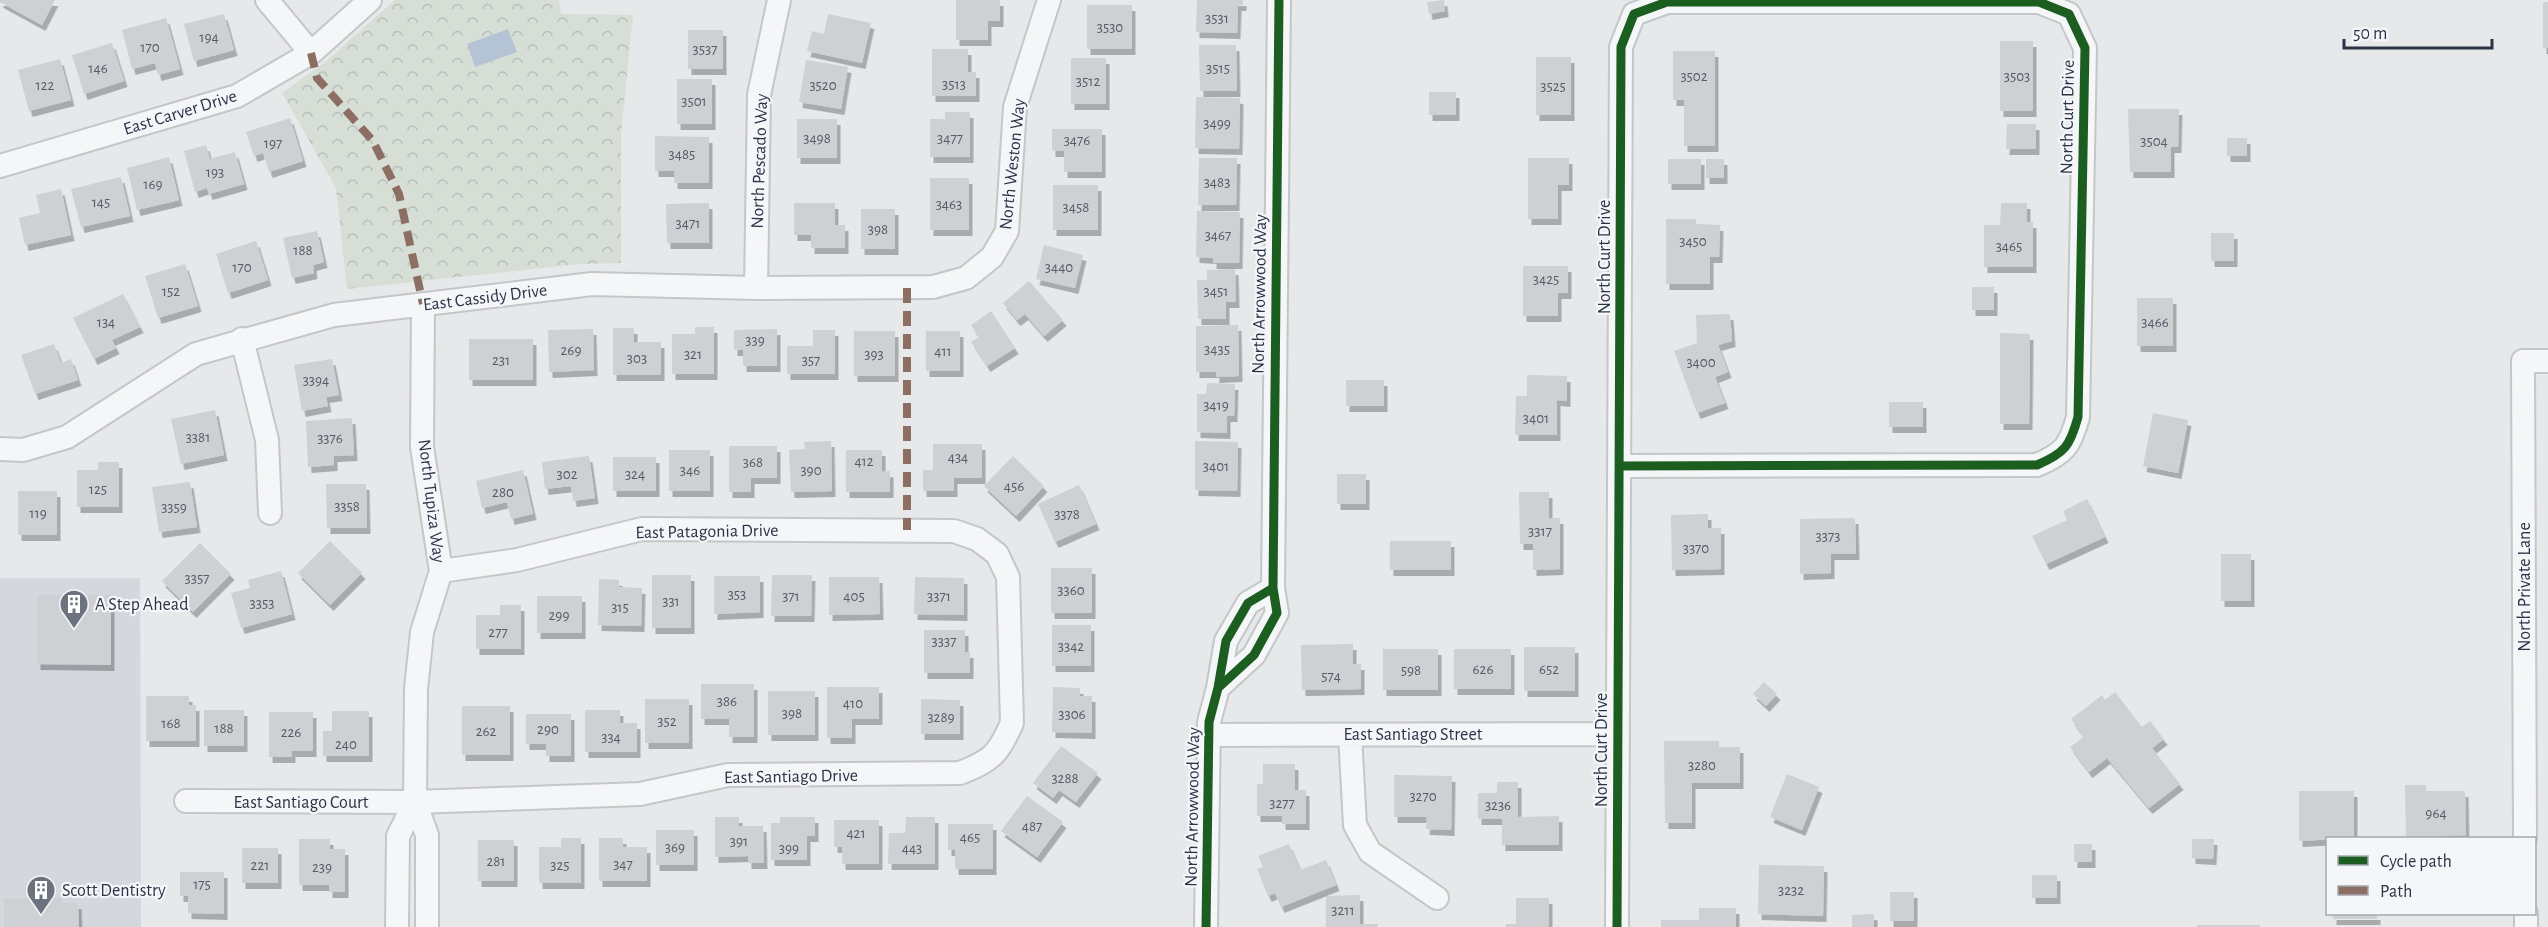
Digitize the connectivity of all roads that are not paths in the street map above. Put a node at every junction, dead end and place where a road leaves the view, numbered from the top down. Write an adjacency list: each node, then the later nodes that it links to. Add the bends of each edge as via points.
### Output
1 (267, 0): 6 (street)
2 (370, 0): 6 (street, East Carver Drive)
3 (779, 0): 9 (street, North Pescado Way, via 759,95)
4 (1049, 0): 8 (street, North Weston Way, via 1015,106 1007,231)
5 (1278, 0): 17 (street, North Arrowwood Way)
6 (311, 53): 7 (street, East Carver Drive, via 237,96)
7 (0, 166)
8 (992, 257): 9 (street, East Cassidy Drive, via 966,278 933,287)
9 (756, 288): 10 (street, East Cassidy Drive, via 592,284)
10 (423, 304): 11 (street, East Cassidy Drive, via 334,315); 16 (street, North Tupiza Way, via 422,447)
11 (242, 339): 13 (street, East Cassidy Drive, via 196,354 67,437 23,450); 15 (street, via 267,440)
12 (2548, 361): 25 (street, North Private Lane, via 2523,361)
13 (0, 449)
14 (1619, 466): 14 (street, North Curt Drive, via 1622,47 1634,14 1666,2 2039,2 2069,14 2085,48 2078,417 2068,445 2058,456 2037,465); 19 (street, North Curt Drive)
15 (270, 513)
16 (441, 571): 22 (street, East Patagonia Drive, via 517,560 642,529 954,531 977,539 997,554 1008,577 1012,723 1003,745); 24 (street, North Tupiza Way, via 422,632 416,689)
17 (1273, 588): 18 (street, North Arrowwood Way, via 1248,603 1226,641); 18 (street, North Arrowwood Way, via 1277,613 1254,655)
18 (1218, 688): 20 (street, North Arrowwood Way)
19 (1617, 734): 21 (street, East Santiago Street); 30 (street, North Curt Drive)
20 (1209, 735): 21 (street, East Santiago Street); 29 (street, North Arrowwood Way)
21 (1350, 735): 26 (street, via 1355,825 1370,852)
22 (987, 762): 24 (street, East Santiago Drive, via 960,774 728,775 640,794)
23 (186, 801): 24 (street, East Santiago Court)
24 (415, 802): 27 (street, North Tupiza Way, via 398,836); 28 (street, North Tupiza Way, via 427,835)
25 (2525, 837)
26 (1437, 898)
27 (397, 927)
28 (427, 927)
29 (1206, 927)
30 (1617, 927)

